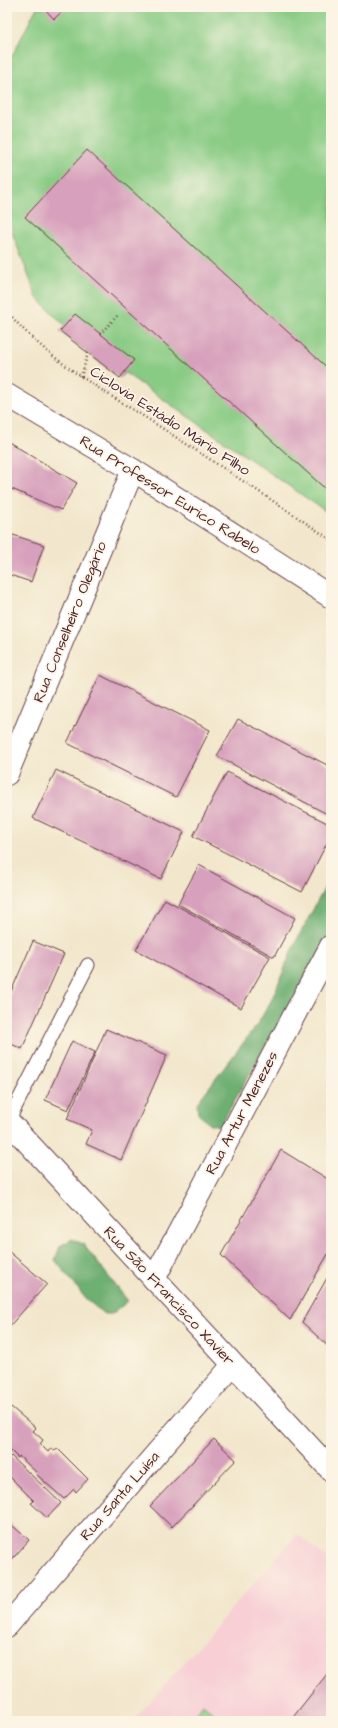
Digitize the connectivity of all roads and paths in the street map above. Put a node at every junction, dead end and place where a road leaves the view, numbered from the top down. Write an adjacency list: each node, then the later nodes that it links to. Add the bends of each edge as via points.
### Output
1 (7, 310): 5 (path, Ciclovia Estádio Mário Filho, via 34,341)
2 (119, 314): 3 (path)
3 (100, 334)
4 (88, 353): 5 (path)
5 (81, 377): 8 (path, Ciclovia Estádio Mário Filho)
6 (7, 395): 7 (street, Rua Professor Eurico Rabelo)
7 (133, 470): 9 (street, Rua Professor Eurico Rabelo); 10 (street, Rua Conselheiro Olegário)
8 (331, 540)
9 (331, 597)
10 (7, 774)
11 (331, 946): 14 (street, Rua Artur Menezes)
12 (88, 965): 13 (lane)
13 (7, 1121): 14 (street, Rua São Francisco Xavier)
14 (154, 1279): 15 (street, Rua São Francisco Xavier)
15 (233, 1365): 16 (street, Rua São Francisco Xavier); 17 (street, Rua Santa Luísa)
16 (331, 1470)
17 (7, 1626)

